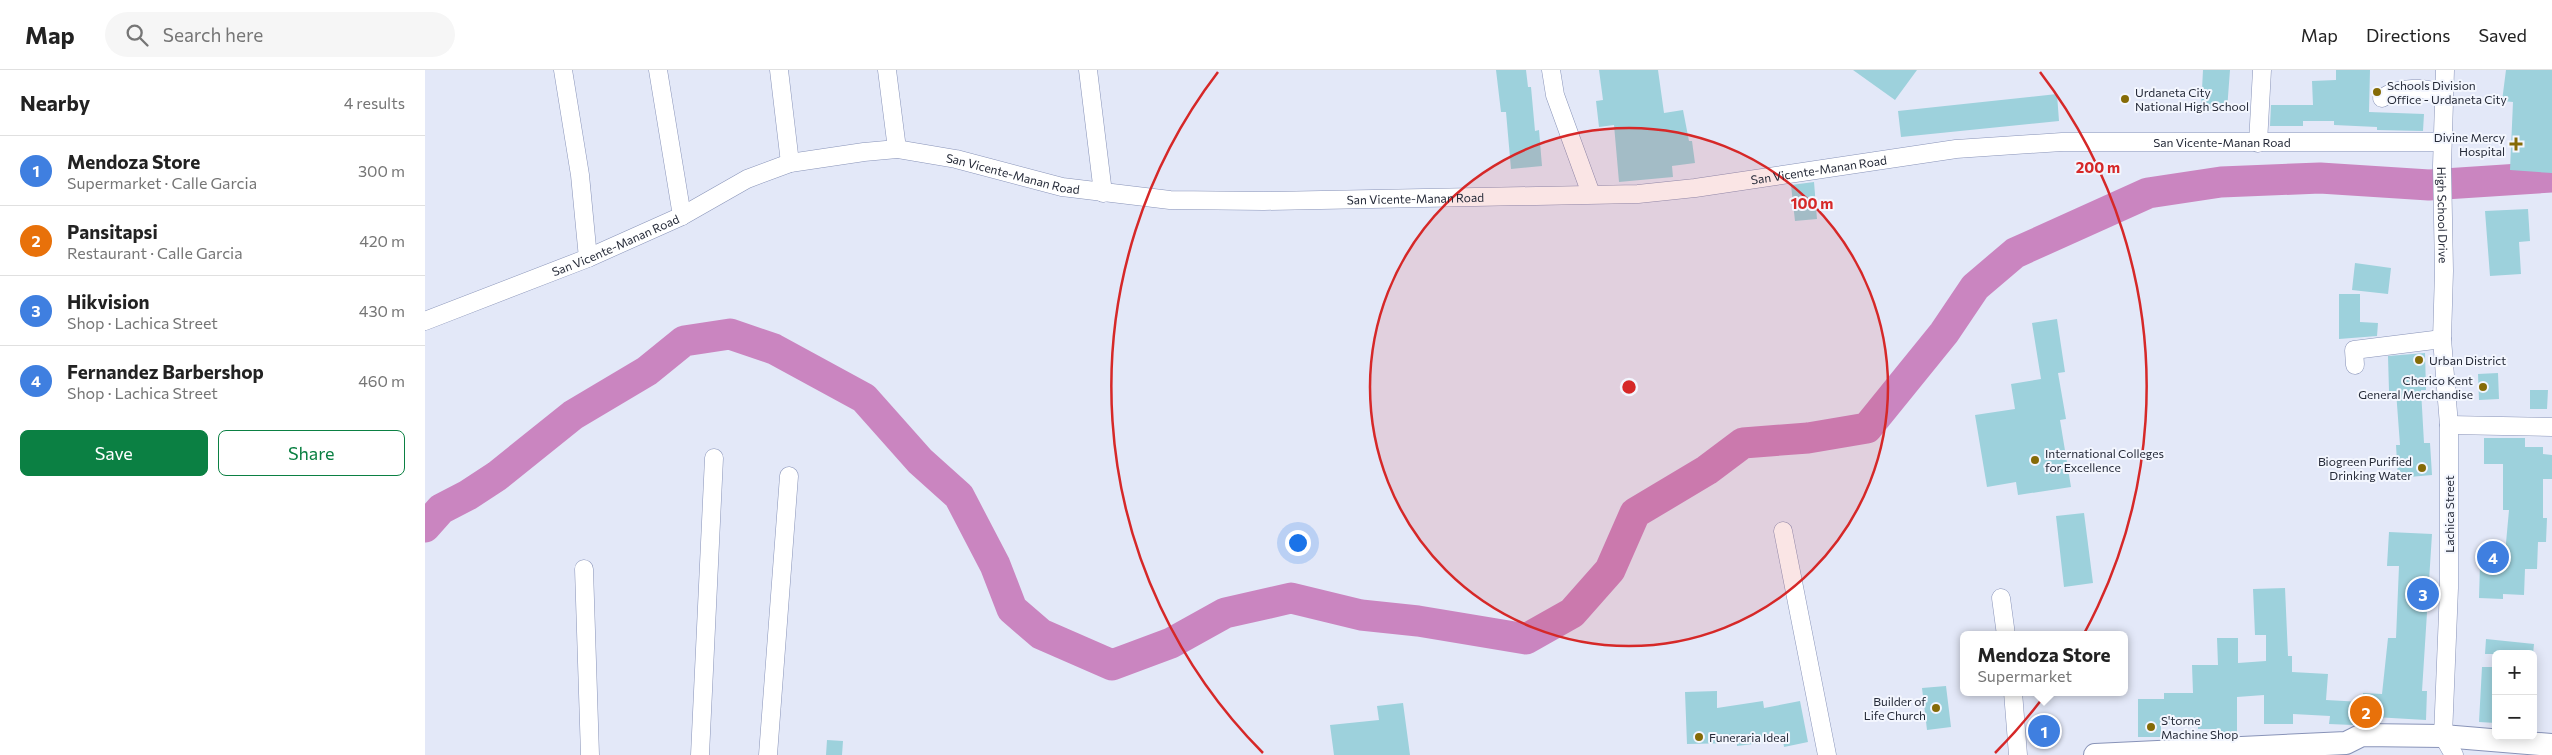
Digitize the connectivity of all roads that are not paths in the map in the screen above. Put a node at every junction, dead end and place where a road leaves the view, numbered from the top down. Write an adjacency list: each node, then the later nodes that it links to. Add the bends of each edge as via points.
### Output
1 (563, 70): 18 (street, via 581,175)
2 (658, 70): 17 (street)
3 (779, 70): 14 (street)
4 (887, 70): 13 (street)
5 (1088, 70): 15 (street)
6 (1551, 70): 16 (street, via 1555,95)
7 (2262, 70): 12 (street)
8 (2445, 70): 9 (street, High School Drive)
9 (2443, 94): 10 (street, via 2408,89 2391,92); 11 (street, High School Drive)
10 (2382, 98)
11 (2442, 142): 12 (street, San Vicente-Manan Road); 19 (street, High School Drive)
12 (2258, 144): 16 (street, San Vicente-Manan Road, via 2062,142 1956,149 1695,188 1639,194)
13 (897, 149): 14 (street, San Vicente-Manan Road); 15 (street, San Vicente-Manan Road, via 956,160 1062,187)
14 (790, 163): 17 (street, San Vicente-Manan Road, via 747,179)
15 (1103, 193): 16 (street, San Vicente-Manan Road, via 1171,200 1264,201)
16 (1591, 194)
17 (682, 216): 18 (street, San Vicente-Manan Road)
18 (588, 258): 20 (street, San Vicente-Manan Road)
19 (2444, 271): 21 (street, Lachica Street)
20 (425, 321)
21 (2442, 339): 22 (street, via 2354,350); 23 (street, Lachica Street)
22 (2355, 365)
23 (2449, 426): 24 (street); 33 (street, Lachica Street)
24 (2552, 427)
25 (714, 458): 36 (street)
26 (789, 476): 37 (street)
27 (1783, 531): 38 (street)
28 (584, 570): 35 (street)
29 (2001, 598): 30 (street)
30 (2005, 631)
31 (2013, 696): 39 (street)
32 (2552, 744): 33 (main road)
33 (2448, 746): 34 (main road, via 2362,735)
34 (2353, 749): 40 (main road)
35 (590, 755)
36 (700, 755)
37 (768, 755)
38 (1827, 755)
39 (2018, 755)
40 (2095, 755)

